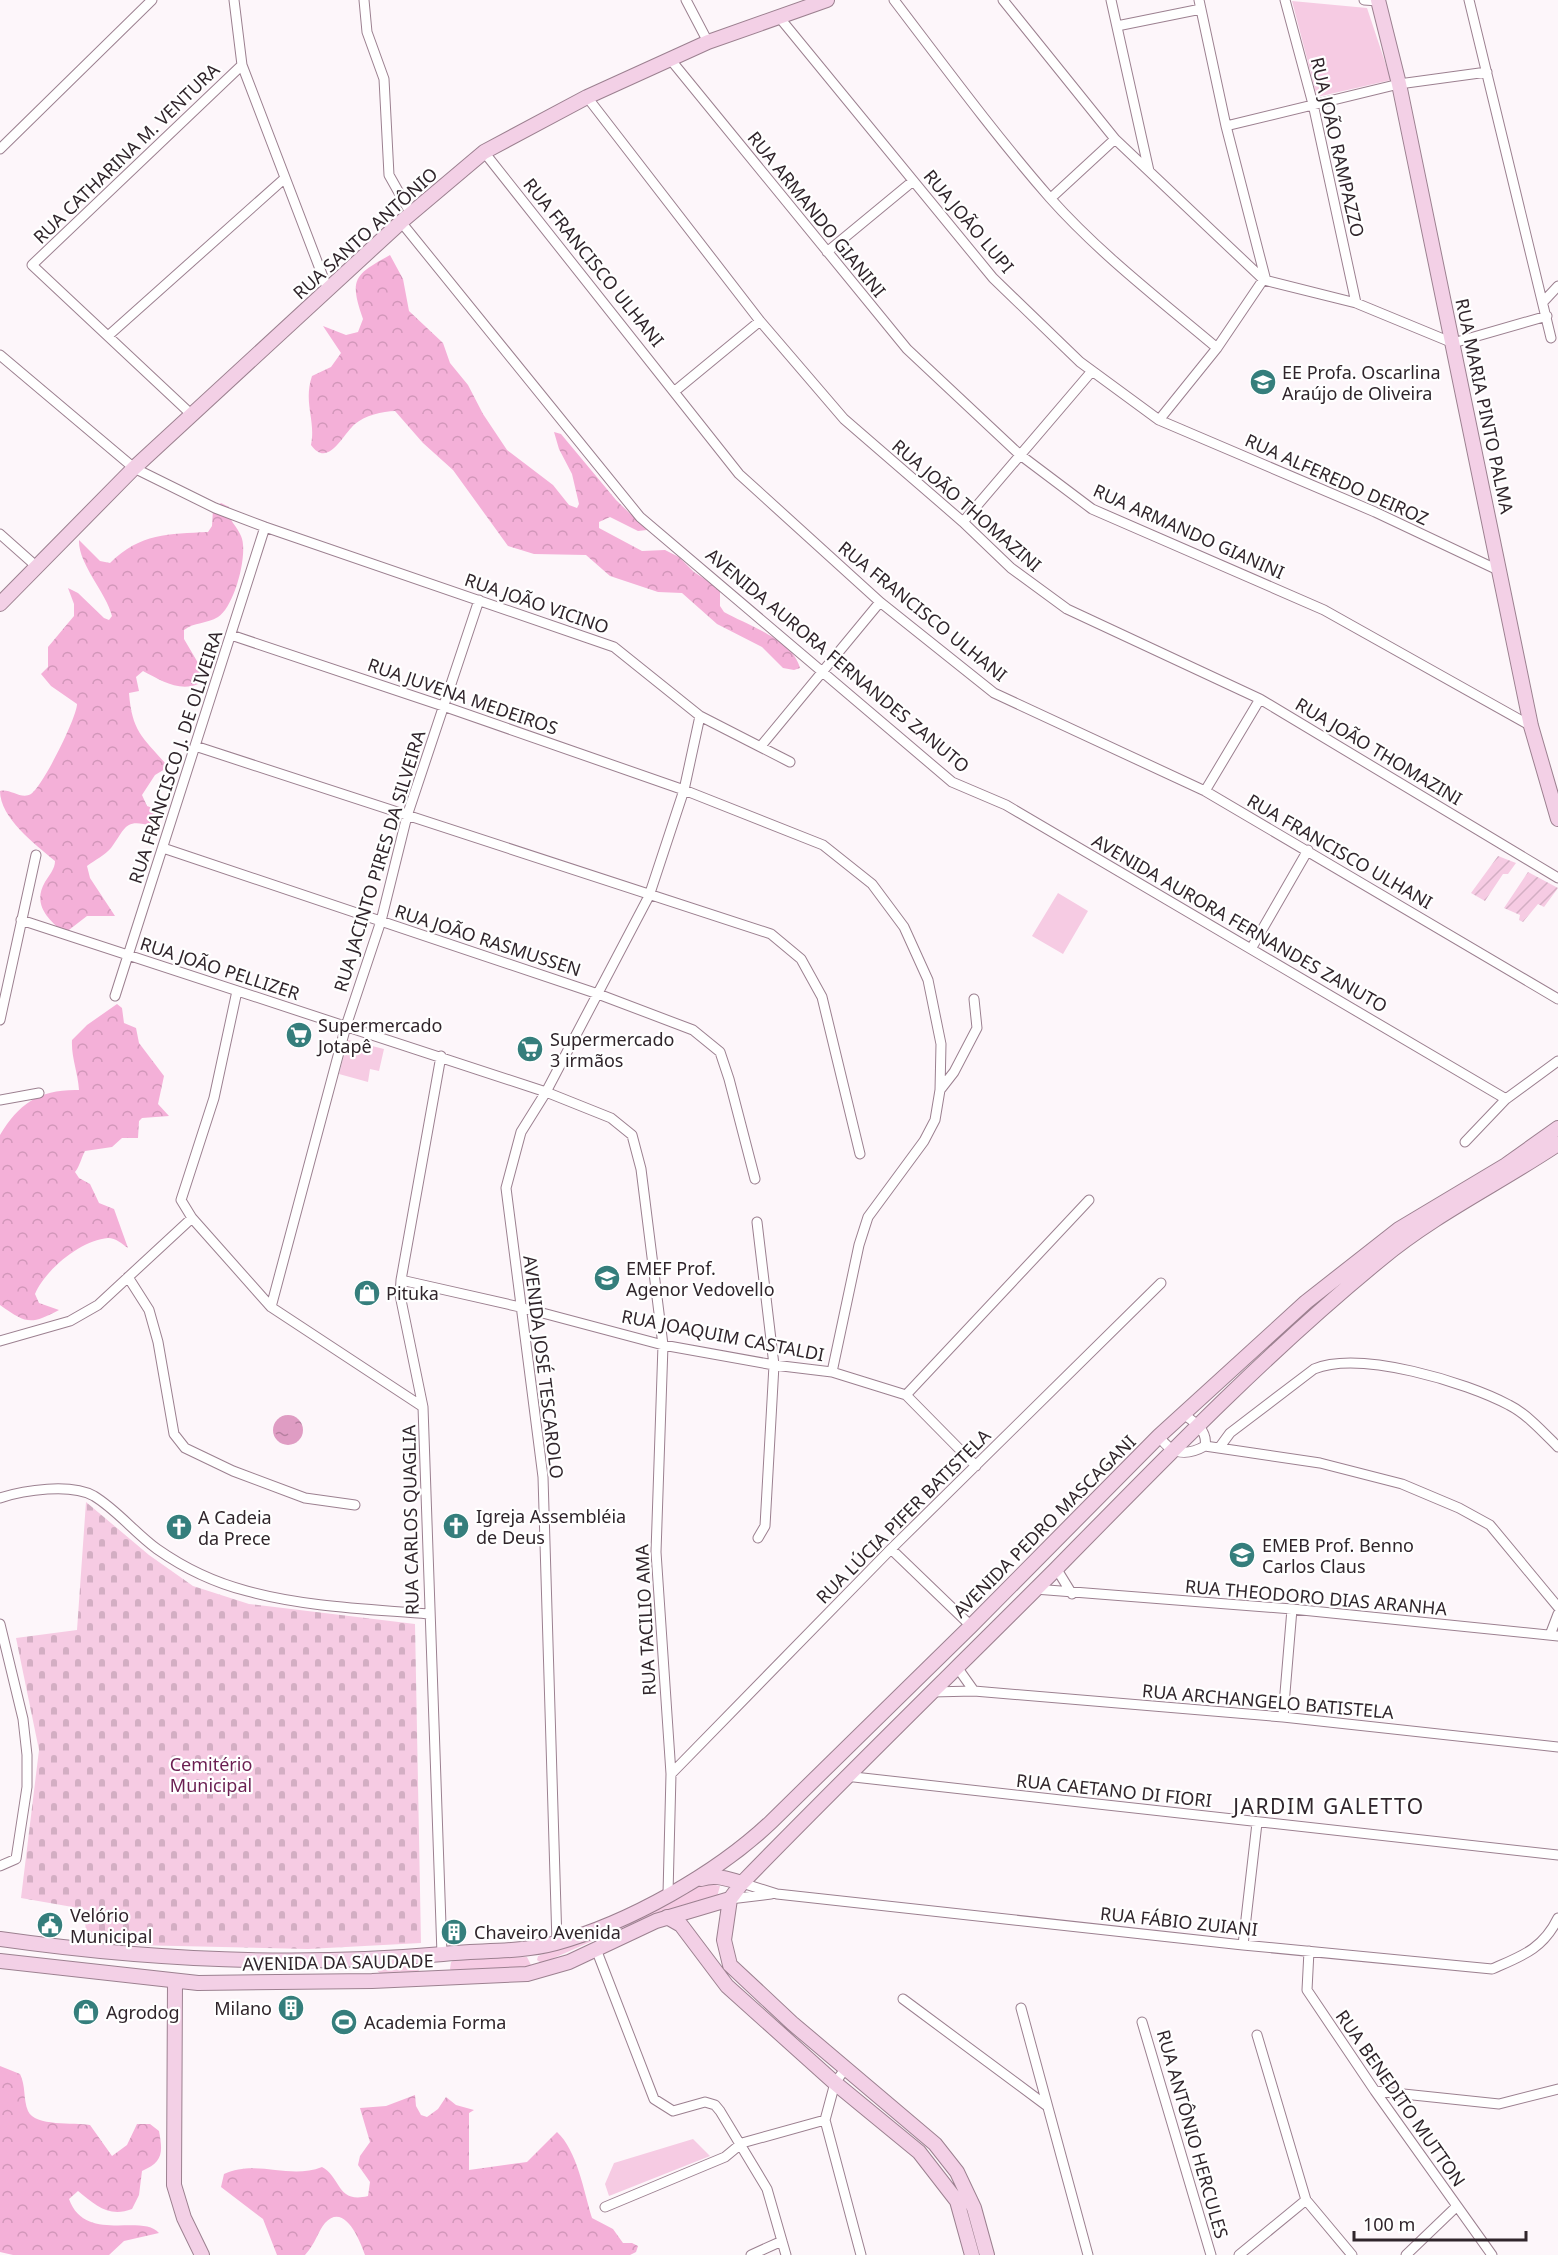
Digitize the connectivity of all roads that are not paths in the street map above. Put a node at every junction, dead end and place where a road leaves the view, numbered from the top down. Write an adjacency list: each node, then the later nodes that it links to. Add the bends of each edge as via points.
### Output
1 (152, 0): 24 (street)
2 (234, 0): 17 (street)
3 (364, 0): 30 (street, AVENIDA AURORA FERNANDES ZANUTO, via 367,32 384,79 389,175)
4 (686, 0): 15 (street)
5 (827, 0): 13 (main road, RUA SANTO ANTÔNIO)
6 (894, 0): 29 (street)
7 (1111, 0): 14 (street)
8 (1286, 0): 21 (street, RUA JOÃO RAMPAZZO)
9 (1374, 0): 19 (main road, RUA MARIA PINTO PALMA)
10 (1469, 0): 18 (street)
11 (1006, 1): 23 (street)
12 (1200, 4): 14 (street); 22 (street)
13 (780, 17): 15 (main road, RUA SANTO ANTÔNIO); 28 (street, RUA JOÃO LUPI)
14 (1117, 26): 26 (street)
15 (708, 42): 16 (main road, RUA SANTO ANTÔNIO)
16 (670, 59): 20 (main road, RUA SANTO ANTÔNIO); 31 (street, RUA ARMANDO GIANINI)
17 (242, 65): 27 (street); 39 (street, RUA CATHARINA M. VENTURA, via 32,265)
18 (1487, 72): 19 (street); 35 (street)
19 (1399, 84): 21 (street); 41 (main road, RUA MARIA PINTO PALMA)
20 (587, 97): 25 (main road, RUA SANTO ANTÔNIO); 38 (street, RUA JOÃO THOMAZINI)
21 (1313, 104): 22 (street); 36 (street, RUA JOÃO RAMPAZZO)
22 (1226, 126): 32 (street)
23 (1115, 139): 26 (street); 29 (street)
24 (1, 144)
25 (484, 152): 30 (main road, RUA SANTO ANTÔNIO); 45 (street, RUA FRANCISCO ULHANI)
26 (1149, 171): 32 (street)
27 (285, 178): 34 (street); 39 (street)
28 (914, 181): 31 (street); 44 (street, RUA JOÃO LUPI, via 993,278)
29 (1051, 198): 42 (street, via 1098,246)
30 (406, 218): 34 (main road, RUA SANTO ANTÔNIO); 59 (street, AVENIDA AURORA FERNANDES ZANUTO, via 640,517)
31 (827, 252): 48 (street, RUA ARMANDO GIANINI, via 907,349)
32 (1264, 280): 36 (street); 42 (street)
33 (1558, 286): 35 (street)
34 (328, 290): 46 (main road, RUA SANTO ANTÔNIO)
35 (1544, 301): 37 (street)
36 (1356, 303): 41 (street)
37 (1547, 316): 40 (street); 41 (street)
38 (760, 321): 45 (street); 50 (street, RUA JOÃO THOMAZINI, via 844,419)
39 (108, 336): 46 (street)
40 (1551, 338)
41 (1453, 343): 54 (main road, RUA MARIA PINTO PALMA)
42 (1217, 348): 47 (street)
43 (0, 355): 49 (street, RUA JOÃO VICINO)
44 (1092, 371): 47 (street, RUA JOÃO LUPI); 48 (street)
45 (675, 391): 56 (street, RUA FRANCISCO ULHANI, via 739,474)
46 (192, 414): 49 (main road, RUA SANTO ANTÔNIO)
47 (1159, 420): 54 (street, RUA ALFEREDO DEIROZ, via 1375,512)
48 (1019, 454): 50 (street); 63 (street, RUA ARMANDO GIANINI, via 1092,509 1324,610)
49 (134, 468): 51 (street, RUA JOÃO VICINO, via 214,508); 53 (main road, RUA SANTO ANTÔNIO)
50 (963, 522): 60 (street, RUA JOÃO THOMAZINI, via 1011,568 1067,609)
51 (265, 527): 55 (street, RUA JOÃO VICINO); 58 (street, RUA FRANCISCO J. DE OLIVEIRA)
52 (0, 534): 53 (street)
53 (36, 566): 57 (main road, RUA SANTO ANTÔNIO)
54 (1500, 572): 63 (main road, RUA MARIA PINTO PALMA)
55 (479, 600): 61 (street, RUA JACINTO PIRES DA SILVEIRA); 62 (street, RUA JOÃO VICINO, via 614,646)
56 (880, 602): 59 (street); 68 (street, RUA FRANCISCO ULHANI, via 994,693)
57 (0, 604)
58 (231, 635): 61 (street, RUA JUVENA MEDEIROS); 64 (street, RUA FRANCISCO J. DE OLIVEIRA)
59 (823, 671): 65 (street); 78 (street, AVENIDA AURORA FERNANDES ZANUTO, via 952,782 1006,805)
60 (1260, 699): 68 (street); 74 (street, RUA JOÃO THOMAZINI)
61 (443, 705): 67 (street, RUA JUVENA MEDEIROS); 69 (street, RUA JACINTO PIRES DA SILVEIRA)
62 (700, 716): 65 (street, RUA JOÃO VICINO); 67 (street)
63 (1531, 726): 70 (main road, RUA MARIA PINTO PALMA)
64 (195, 746): 69 (street); 71 (street, RUA FRANCISCO J. DE OLIVEIRA)
65 (761, 746): 66 (street, RUA JOÃO VICINO)
66 (790, 762)
67 (684, 790): 75 (street); 89 (street, RUA JUVENA MEDEIROS, via 823,845 872,884 904,927 928,980 941,1044)
68 (1204, 791): 72 (street, RUA FRANCISCO ULHANI)
69 (407, 816): 75 (street); 77 (street, RUA JACINTO PIRES DA SILVEIRA)
70 (1558, 819)
71 (163, 848): 77 (street, RUA JOÃO RASMUSSEN); 79 (street, RUA FRANCISCO J. DE OLIVEIRA)
72 (1308, 850): 78 (street); 84 (street, RUA FRANCISCO ULHANI)
73 (36, 855): 76 (street)
74 (1558, 878)
75 (649, 896): 81 (street); 97 (street, via 771,934 801,959 822,997)
76 (21, 920): 79 (street, RUA JOÃO PELLIZER); 85 (street)
77 (381, 921): 81 (street, RUA JOÃO RASMUSSEN); 86 (street, RUA JACINTO PIRES DA SILVEIRA)
78 (1251, 949): 92 (street, AVENIDA AURORA FERNANDES ZANUTO)
79 (128, 955): 80 (street, RUA JOÃO PELLIZER); 82 (street, RUA FRANCISCO J. DE OLIVEIRA)
80 (237, 991): 86 (street, RUA JOÃO PELLIZER); 100 (street, RUA CARLOS QUAGLIA, via 214,1098 181,1200)
81 (598, 994): 90 (street); 98 (street, RUA JOÃO RASMUSSEN, via 693,1030 720,1052)
82 (115, 996)
83 (974, 999): 89 (street, via 977,1028)
84 (1558, 999)
85 (0, 1020)
86 (346, 1026): 87 (street, RUA JOÃO PELLIZER); 105 (street, RUA JACINTO PIRES DA SILVEIRA)
87 (441, 1056): 90 (street, RUA JOÃO PELLIZER); 103 (street)
88 (1558, 1061): 92 (street)
89 (940, 1090): 110 (street, via 934,1120 924,1141 868,1217)
90 (546, 1092): 106 (street, AVENIDA JOSÉ TESCAROLO, via 522,1132 506,1188); 108 (street, RUA TACILIO AMA, via 611,1118 632,1135 641,1168)
91 (39, 1093): 93 (street)
92 (1506, 1099): 95 (street)
93 (0, 1100)
94 (1558, 1128): 113 (main road, AVENIDA PEDRO MASCAGANI, via 1506,1165 1399,1229 1306,1302)
95 (1465, 1142)
96 (1558, 1144): 114 (main road, AVENIDA PEDRO MASCAGANI, via 1418,1231 1382,1258)
97 (860, 1154)
98 (755, 1179)
99 (1089, 1200): 111 (street)
100 (192, 1218): 102 (street); 105 (street, RUA CARLOS QUAGLIA)
101 (757, 1222): 109 (street)
102 (128, 1277): 107 (street, via 98,1305 70,1321); 122 (street, via 149,1310 174,1434 185,1448 233,1471 305,1497)
103 (401, 1280): 106 (street, RUA JOAQUIM CASTALDI); 112 (street, via 400,1295)
104 (1161, 1283): 120 (street, RUA LÚCIA PIFER BATISTELA)
105 (272, 1307): 112 (street, RUA CARLOS QUAGLIA)
106 (519, 1307): 108 (street, RUA JOAQUIM CASTALDI); 153 (street, AVENIDA JOSÉ TESCAROLO, via 543,1477)
107 (0, 1341)
108 (663, 1345): 109 (street, RUA JOAQUIM CASTALDI); 140 (street, RUA TACILIO AMA, via 656,1552)
109 (774, 1365): 110 (street, RUA JOAQUIM CASTALDI); 123 (street, via 765,1526)
110 (832, 1372): 111 (street, RUA JOAQUIM CASTALDI)
111 (906, 1395): 120 (street, RUA JOAQUIM CASTALDI)
112 (423, 1407): 130 (street, RUA CARLOS QUAGLIA)
113 (1183, 1414): 114 (street); 115 (main road, AVENIDA PEDRO MASCAGANI)
114 (1197, 1424): 116 (street, via 1206,1439); 119 (main road, AVENIDA PEDRO MASCAGANI)
115 (1159, 1436): 119 (street); 133 (main road, AVENIDA PEDRO MASCAGANI)
116 (1205, 1446): 118 (street); 119 (street, via 1193,1453)
117 (1558, 1447): 118 (street, via 1510,1405 1451,1381 1351,1362 1329,1363 1314,1370 1230,1433)
118 (1219, 1448): 128 (street, via 1320,1463 1382,1478 1459,1508 1490,1525)
119 (1173, 1450): 125 (main road, AVENIDA PEDRO MASCAGANI)
120 (976, 1466): 124 (street, RUA LÚCIA PIFER BATISTELA)
121 (0, 1497): 130 (street, via 23,1490 62,1489 92,1495 157,1548 201,1575 248,1592 337,1606)
122 (355, 1505)
123 (758, 1538)
124 (891, 1549): 133 (street); 140 (street, RUA LÚCIA PIFER BATISTELA)
125 (1056, 1568): 126 (main road, AVENIDA PEDRO MASCAGANI); 127 (street)
126 (1035, 1589): 127 (street, RUA THEODORO DIAS ARANHA); 135 (main road, AVENIDA PEDRO MASCAGANI)
127 (1072, 1593): 129 (street, RUA THEODORO DIAS ARANHA)
128 (1558, 1607)
129 (1292, 1609): 134 (street, RUA THEODORO DIAS ARANHA); 138 (street)
130 (428, 1614): 157 (street, RUA CARLOS QUAGLIA)
131 (1558, 1614): 134 (street)
132 (0, 1624): 144 (street, via 22,1719 27,1787 16,1859)
133 (972, 1626): 145 (main road, AVENIDA PEDRO MASCAGANI, via 740,1851)
134 (1554, 1635)
135 (957, 1668): 136 (street); 137 (main road, AVENIDA PEDRO MASCAGANI)
136 (974, 1691): 137 (street, RUA ARCHANGELO BATISTELA); 138 (street, RUA ARCHANGELO BATISTELA)
137 (932, 1692): 141 (main road, AVENIDA PEDRO MASCAGANI)
138 (1283, 1717): 139 (street, RUA ARCHANGELO BATISTELA)
139 (1558, 1747)
140 (671, 1774): 147 (street, RUA TACILIO AMA)
141 (845, 1776): 142 (street, RUA CAETANO DI FIORI); 146 (main road, AVENIDA PEDRO MASCAGANI)
142 (1257, 1823): 143 (street, RUA CAETANO DI FIORI); 154 (street)
143 (1558, 1856)
144 (0, 1866)
145 (695, 1881): 146 (main road, via 711,1875); 147 (main road, AVENIDA PEDRO MASCAGANI)
146 (742, 1883): 148 (street, RUA FÁBIO ZUIANI); 149 (main road, AVENIDA PEDRO MASCAGANI)
147 (668, 1894): 153 (main road, AVENIDA PEDRO MASCAGANI)
148 (777, 1894): 149 (street, RUA FÁBIO ZUIANI); 154 (street, RUA FÁBIO ZUIANI)
149 (730, 1899): 150 (main road, AVENIDA DA SAUDADE); 169 (main road, via 724,1940 730,1965)
150 (667, 1917): 155 (main road, AVENIDA DA SAUDADE); 170 (main road, via 687,1931 727,1986)
151 (1558, 1918): 156 (street, RUA FÁBIO ZUIANI, via 1549,1936 1529,1953 1492,1969)
152 (0, 1939): 159 (main road, AVENIDA DA SAUDADE, via 191,1960)
153 (557, 1943): 157 (main road, AVENIDA DA SAUDADE)
154 (1243, 1945): 156 (street, RUA FÁBIO ZUIANI)
155 (596, 1949): 161 (main road, AVENIDA DA SAUDADE, via 527,1974); 175 (street, via 654,2099 673,2110 705,2102 715,2105)
156 (1309, 1951): 172 (street, RUA BENEDITO MUTTON, via 1308,1990)
157 (442, 1954): 158 (main road, AVENIDA DA SAUDADE); 161 (main road, via 440,1964)
158 (371, 1957): 159 (main road, AVENIDA DA SAUDADE); 163 (main road, via 368,1966)
159 (331, 1959): 164 (main road, via 333,1975)
160 (0, 1961): 162 (main road, AVENIDA DA SAUDADE)
161 (429, 1978): 163 (main road, AVENIDA DA SAUDADE)
162 (175, 1981): 164 (main road, AVENIDA DA SAUDADE); 180 (main road, via 174,2185)
163 (372, 1981): 164 (main road, AVENIDA DA SAUDADE)
164 (328, 1982)
165 (903, 1999): 173 (street)
166 (1021, 2007): 173 (street)
167 (1142, 2022): 187 (street, RUA ANTÔNIO HERCULES)
168 (1257, 2036): 176 (street)
169 (845, 2069): 170 (street); 185 (main road, via 935,2144 957,2172 974,2208)
170 (835, 2083): 174 (street); 184 (main road, via 919,2152 957,2201)
171 (1558, 2089): 172 (street, via 1499,2104)
172 (1375, 2091): 178 (street, RUA BENEDITO MUTTON)
173 (1047, 2106): 186 (street)
174 (825, 2120): 175 (street); 183 (street)
175 (742, 2143): 177 (street, via 725,2157); 179 (street, via 767,2189)
176 (1306, 2200): 188 (street); 189 (street)
177 (605, 2206)
178 (1456, 2207): 190 (street); 191 (street, RUA BENEDITO MUTTON)
179 (782, 2241): 181 (street); 182 (street)
180 (202, 2255)
181 (751, 2255)
182 (786, 2255)
183 (861, 2255)
184 (972, 2255)
185 (987, 2255)
186 (1088, 2255)
187 (1211, 2255)
188 (1239, 2255)
189 (1352, 2255)
190 (1406, 2255)
191 (1492, 2255)

